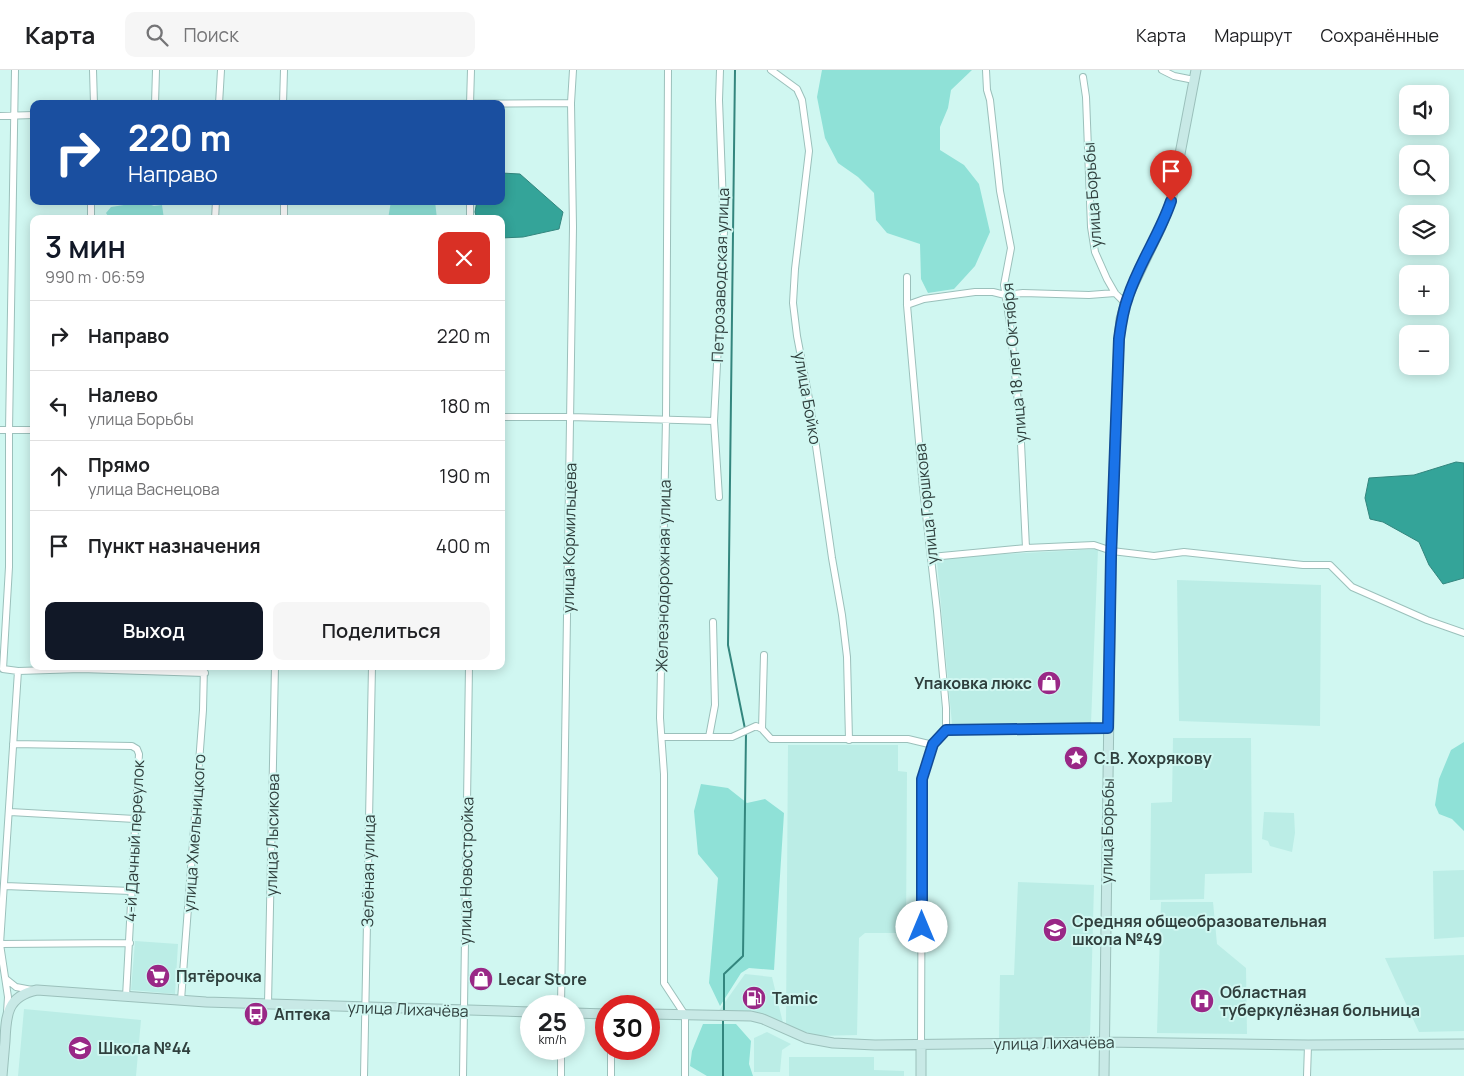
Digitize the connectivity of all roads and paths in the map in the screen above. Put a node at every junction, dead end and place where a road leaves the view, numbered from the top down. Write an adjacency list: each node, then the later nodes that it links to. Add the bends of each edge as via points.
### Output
1 (15, 70): 25 (street)
2 (93, 70): 16 (street)
3 (156, 70): 17 (street)
4 (221, 70): 18 (street)
5 (284, 70): 19 (street)
6 (471, 70): 20 (street)
7 (573, 70): 22 (street, улица Кормильцева)
8 (668, 70): 33 (street, Железнодорожная улица)
9 (720, 70): 34 (street, Петрозаводская улица, via 724,231)
10 (771, 70): 57 (street, улица Бойко, via 797,89 802,100 809,152 793,303 842,615 847,657)
11 (986, 70): 28 (street, улица 18 лет Октября, via 1002,205 1011,248)
12 (1162, 70): 15 (street)
13 (1196, 70): 15 (main road, улица Борьбы)
14 (1083, 77): 27 (street, улица Борьбы, via 1091,227 1095,252)
15 (1194, 80): 29 (main road, улица Борьбы, via 1171,201)
16 (94, 100)
17 (155, 100)
18 (219, 100)
19 (283, 100)
20 (470, 100)
21 (505, 103): 22 (street)
22 (571, 103): 32 (street, улица Кормильцева)
23 (30, 115): 25 (street)
24 (0, 116): 25 (street)
25 (14, 116): 36 (street)
26 (907, 277): 30 (street, улица Горшкова)
27 (1116, 294): 28 (street); 29 (street, улица Борьбы)
28 (1005, 295): 30 (street, via 975,292 924,299); 39 (street, улица 18 лет Октября, via 1020,422)
29 (1126, 304): 40 (main road, улица Борьбы, via 1119,339)
30 (907, 305): 41 (street, улица Горшкова)
31 (505, 417): 32 (street)
32 (570, 417): 33 (street); 68 (street, улица Кормильцева)
33 (666, 419): 34 (street); 55 (street, Железнодорожная улица)
34 (714, 421): 38 (street, Петрозаводская улица)
35 (0, 430): 36 (street)
36 (9, 430): 37 (street); 45 (street, via 9,568)
37 (30, 430)
38 (719, 497)
39 (1026, 548): 40 (street, via 1094,545); 41 (street)
40 (1112, 554): 43 (street, via 1154,556 1184,552 1330,565 1352,587); 52 (main road, улица Борьбы)
41 (931, 557): 54 (street, улица Горшкова)
42 (713, 622): 56 (street, via 715,706)
43 (1464, 633)
44 (764, 655): 53 (street)
45 (2, 669): 51 (street)
46 (39, 670): 51 (street)
47 (204, 670): 70 (street, улица Хмельницкого)
48 (275, 670): 71 (street, улица Лысикова)
49 (372, 670): 72 (street, Зелёная улица)
50 (469, 670): 73 (street, улица Новостройка)
51 (18, 671): 58 (street)
52 (1108, 728): 54 (street); 78 (main road, улица Борьбы)
53 (762, 729): 56 (street, via 756,726 732,737); 57 (street, via 771,739)
54 (946, 730): 59 (street)
55 (662, 737): 56 (street); 77 (street, Железнодорожная улица, via 664,983)
56 (709, 737)
57 (849, 740): 59 (street, via 908,739)
58 (13, 744): 60 (street); 61 (street, 4-й Дачный переулок, via 132,746 137,749)
59 (933, 744): 80 (street, via 922,779)
60 (10, 812): 61 (street); 62 (street)
61 (135, 818): 63 (street, 4-й Дачный переулок)
62 (5, 886): 63 (street); 65 (street)
63 (131, 891): 64 (street, 4-й Дачный переулок)
64 (130, 942): 65 (street); 69 (street, 4-й Дачный переулок)
65 (0, 944): 66 (street)
66 (6, 979): 67 (street, via 16,987); 75 (street)
67 (37, 990): 69 (main road, улица Лихачёва); 75 (main road, улица Лихачёва, via 23,994)
68 (561, 995)
69 (126, 997): 70 (main road, улица Лихачёва)
70 (181, 1000): 71 (main road, улица Лихачёва)
71 (268, 1004): 72 (main road, улица Лихачёва)
72 (366, 1008): 73 (main road, улица Лихачёва); 85 (street, Зелёная улица)
73 (464, 1011): 74 (main road, улица Лихачёва); 86 (street, улица Новостройка)
74 (520, 1012)
75 (7, 1014): 84 (main road)
76 (660, 1014): 77 (main road, улица Лихачёва)
77 (685, 1015): 80 (main road, улица Лихачёва, via 751,1016 806,1038 833,1043); 89 (street)
78 (1104, 1042): 80 (main road, улица Лихачёва); 81 (main road, улица Лихачёва); 91 (main road, улица Борьбы)
79 (1464, 1044): 81 (main road, улица Лихачёва)
80 (921, 1045): 90 (main road)
81 (1308, 1045): 92 (street)
82 (561, 1060): 87 (street)
83 (611, 1060): 88 (street)
84 (2, 1076)
85 (364, 1076)
86 (463, 1076)
87 (561, 1076)
88 (611, 1076)
89 (685, 1076)
90 (921, 1076)
91 (1104, 1076)
92 (1307, 1076)

